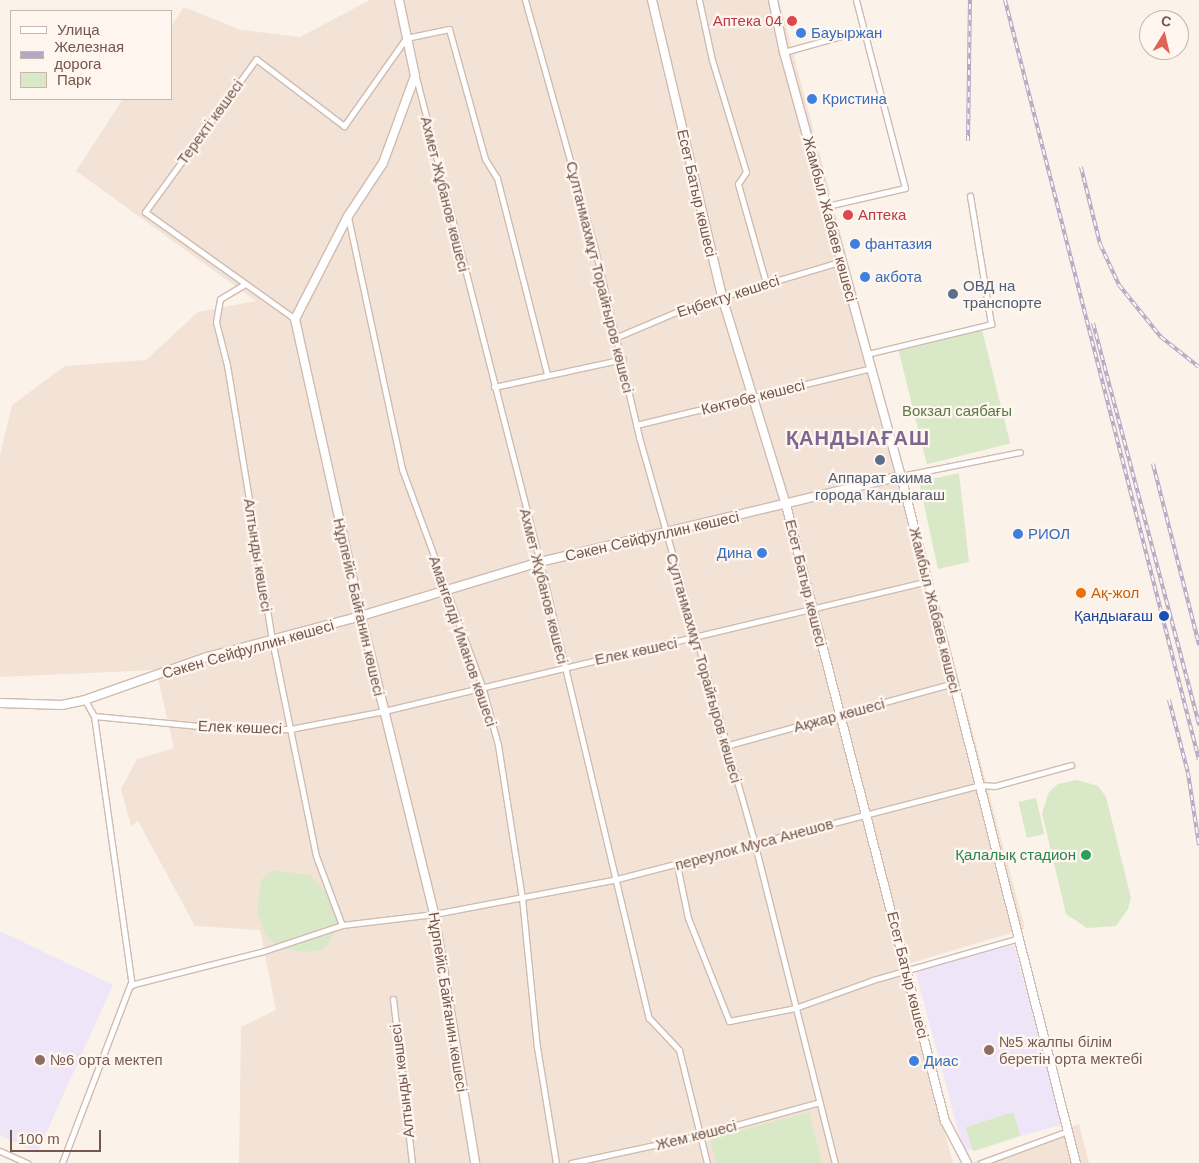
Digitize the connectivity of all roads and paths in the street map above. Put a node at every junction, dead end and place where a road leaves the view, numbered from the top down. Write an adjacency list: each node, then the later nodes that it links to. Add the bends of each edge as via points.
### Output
1 (399, 0): 8 (street, Ахмет Жұбанов көшесі)
2 (525, 0): 19 (street, Сұлтанмахмұт Торайғыров көшесі)
3 (652, 0): 17 (street, Есет Батыр көшесі)
4 (699, 0): 15 (street, via 712,60 746,172 738,184)
5 (773, 0): 9 (street, Жамбыл Жабаев көшесі)
6 (856, 0): 7 (street)
7 (863, 30): 9 (street); 12 (street, via 906,188)
8 (406, 38): 10 (street, Ахмет Жұбанов көшесі); 16 (street, Теректі көшесі, via 344,126 256,59 145,212); 23 (street, via 449,29 485,159 497,178)
9 (784, 52): 12 (street, Жамбыл Жабаев көшесі)
10 (415, 76): 13 (street, via 383,163); 24 (street, Ахмет Жұбанов көшесі)
11 (970, 196): 20 (street, via 991,324)
12 (827, 206): 14 (street, Жамбыл Жабаев көшесі)
13 (348, 216): 18 (street); 33 (street, Амангелді Иманов көшесі, via 402,469)
14 (842, 261): 15 (street, Еңбекту көшесі); 20 (street, Жамбыл Жабаев көшесі)
15 (766, 283): 17 (street, Еңбекту көшесі)
16 (245, 284): 18 (street, Теректі көшесі); 37 (street, Алтынды көшесі, via 220,299 216,322 222,339)
17 (722, 297): 19 (street, Еңбекту көшесі, via 688,307); 25 (street, Есет Батыр көшесі)
18 (294, 319): 35 (street, Нұрпейіс Байғанин көшесі)
19 (617, 337): 21 (street, Сұлтанмахмұт Торайғыров көшесі)
20 (867, 354): 22 (street, Жамбыл Жабаев көшесі)
21 (623, 359): 23 (street); 26 (street, Сұлтанмахмұт Торайғыров көшесі)
22 (871, 368): 25 (street, Көктөбе көшесі); 28 (street, Жамбыл Жабаев көшесі)
23 (547, 374): 24 (street)
24 (494, 387): 31 (street, Ахмет Жұбанов көшесі)
25 (752, 397): 26 (street, Көктөбе көшесі); 29 (street, Есет Батыр көшесі)
26 (636, 425): 30 (street, Сұлтанмахмұт Торайғыров көшесі)
27 (1020, 452): 28 (street)
28 (901, 476): 29 (street, Сәкен Сейфуллин көшесі); 32 (street, Жамбыл Жабаев көшесі)
29 (786, 505): 30 (street, Сәкен Сейфуллин көшесі); 34 (street, Есет Батыр көшесі)
30 (666, 534): 31 (street, Сәкен Сейфуллин көшесі); 36 (street, Сұлтанмахмұт Торайғыров көшесі)
31 (540, 562): 33 (street, Сәкен Сейфуллин көшесі); 38 (street, Ахмет Жұбанов көшесі)
32 (928, 581): 34 (street, Елек көшесі); 39 (street, Жамбыл Жабаев көшесі)
33 (448, 591): 35 (street, Сәкен Сейфуллин көшесі); 40 (street, Амангелді Иманов көшесі)
34 (814, 610): 36 (street, Елек көшесі); 44 (street, Есет Батыр көшесі)
35 (361, 616): 37 (street, Сәкен Сейфуллин көшесі); 43 (street, Нұрпейіс Байғанин көшесі)
36 (696, 638): 38 (street, Елек көшесі); 47 (street, Сұлтанмахмұт Торайғыров көшесі)
37 (272, 640): 41 (street, Сәкен Сейфуллин көшесі, via 207,657); 46 (street, Алтынды көшесі)
38 (564, 666): 40 (street, Елек көшесі); 53 (street, Ахмет Жұбанов көшесі)
39 (954, 683): 44 (street, Ақжар көшесі); 49 (street, Жамбыл Жабаев көшесі)
40 (482, 686): 43 (street, Елек көшесі); 54 (street, Амангелді Иманов көшесі, via 498,745)
41 (85, 700): 42 (street, Сәкен Сейфуллин көшесі, via 62,705); 45 (street)
42 (0, 703)
43 (384, 711): 46 (street, Елек көшесі); 55 (street, Нұрпейіс Байғанин көшесі)
44 (840, 714): 47 (street, Ақжар көшесі); 50 (street, Есет Батыр көшесі)
45 (94, 716): 46 (street, Елек көшесі, via 241,730); 59 (street)
46 (290, 729): 56 (street, Алтынды көшесі, via 316,856)
47 (725, 746): 51 (street, Сұлтанмахмұт Торайғыров көшесі)
48 (1071, 765): 49 (street, переулок Муса Анешов, via 995,786)
49 (980, 785): 50 (street, переулок Муса Анешов); 57 (street, Жамбыл Жабаев көшесі)
50 (866, 814): 51 (street, переулок Муса Анешов); 58 (street, Есет Батыр көшесі)
51 (755, 845): 52 (street, переулок Муса Анешов); 61 (street, Сұлтанмахмұт Торайғыров көшесі)
52 (677, 865): 53 (street, переулок Муса Анешов); 61 (street, via 688,918 730,1020)
53 (617, 879): 54 (street, переулок Муса Анешов); 64 (street, Ахмет Жұбанов көшесі, via 649,1018 679,1050)
54 (522, 898): 55 (street, переулок Муса Анешов); 70 (street, Амангелді Иманов көшесі, via 537,1047)
55 (434, 914): 56 (street, переулок Муса Анешов); 69 (street, Нұрпейіс Байғанин көшесі)
56 (342, 925): 59 (street, переулок Муса Анешов, via 264,952)
57 (1019, 938): 58 (street); 63 (street, Жамбыл Жабаев көшесі)
58 (907, 971): 61 (street); 74 (street, Есет Батыр көшесі, via 945,1121)
59 (132, 985): 67 (street)
60 (393, 999): 68 (street, Алтынды көшесі)
61 (795, 1008): 62 (street, Сұлтанмахмұт Торайғыров көшесі)
62 (820, 1102): 64 (street, Жем көшесі); 73 (street, Сұлтанмахмұт Торайғыров көшесі)
63 (1068, 1131): 75 (street); 76 (street, Жамбыл Жабаев көшесі)
64 (700, 1135): 71 (street, Жем көшесі); 72 (street, Ахмет Жұбанов көшесі)
65 (0, 1151): 66 (street)
66 (27, 1163)
67 (62, 1163)
68 (412, 1163)
69 (475, 1163)
70 (556, 1163)
71 (571, 1163)
72 (707, 1163)
73 (835, 1163)
74 (967, 1163)
75 (981, 1163)
76 (1076, 1163)

